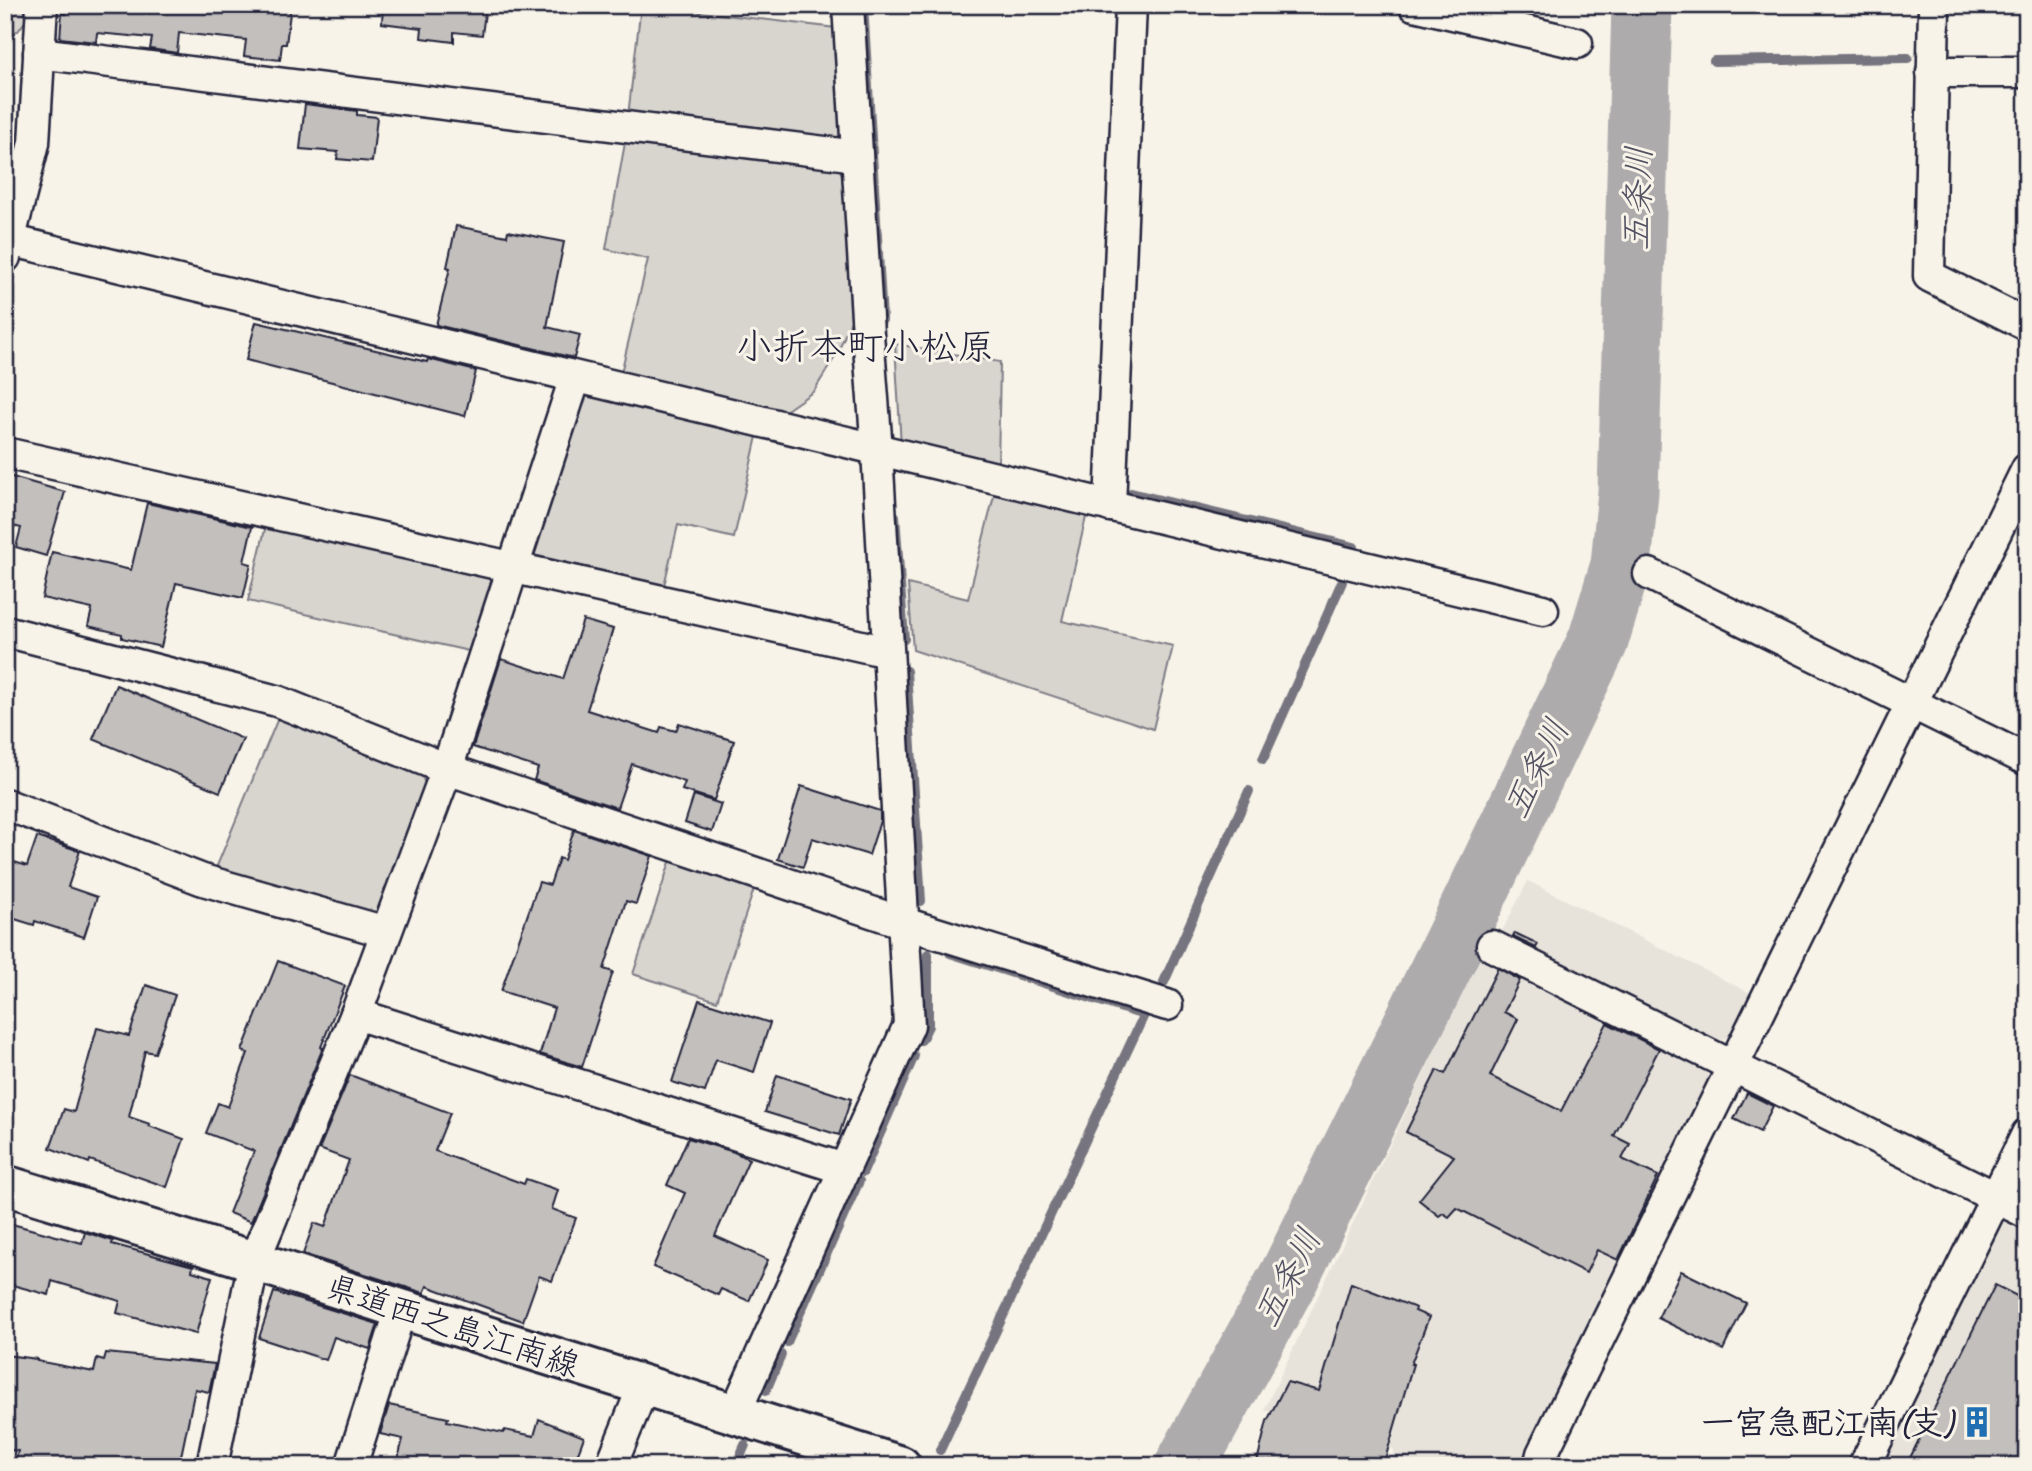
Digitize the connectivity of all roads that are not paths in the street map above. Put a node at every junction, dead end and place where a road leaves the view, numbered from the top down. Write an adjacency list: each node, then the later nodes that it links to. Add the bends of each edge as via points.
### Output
1 (42, 5): 7 (street)
2 (848, 5): 10 (street)
3 (1131, 5): 17 (street)
4 (1414, 5): 6 (street)
5 (1934, 5): 8 (street)
6 (1577, 43)
7 (39, 53): 10 (street); 11 (street, via 34,143)
8 (1932, 72): 9 (street); 12 (street, via 1929,276)
9 (2027, 72)
10 (857, 156): 14 (street)
11 (7, 246): 13 (street)
12 (2027, 325)
13 (575, 378): 14 (street); 18 (street)
14 (877, 450): 17 (street); 22 (street)
15 (5, 453): 18 (street)
16 (2027, 469): 23 (street)
17 (1110, 506): 20 (street)
18 (513, 567): 22 (street); 25 (street)
19 (1649, 574): 23 (street)
20 (1543, 610)
21 (5, 631): 25 (street, via 277,701)
22 (888, 652): 27 (street)
23 (1912, 703): 24 (street); 32 (street)
24 (2027, 760)
25 (447, 769): 27 (street); 28 (street)
26 (5, 804): 28 (street, via 203,880)
27 (904, 923): 30 (street); 34 (street, via 909,1024)
28 (386, 932): 31 (street)
29 (1492, 946): 32 (street)
30 (1167, 1005)
31 (356, 1014): 34 (street); 38 (street)
32 (1732, 1066): 36 (street); 46 (street)
33 (2027, 1134): 36 (street)
34 (844, 1169): 41 (street)
35 (5, 1185): 38 (main road, 県道西之島江南線)
36 (1996, 1198): 37 (street); 47 (street)
37 (2027, 1213)
38 (254, 1261): 39 (main road, 県道西之島江南線); 42 (street)
39 (401, 1309): 40 (main road, 県道西之島江南線); 43 (street)
40 (644, 1385): 41 (main road, 県道西之島江南線); 44 (street)
41 (735, 1413): 45 (main road, 県道西之島江南線)
42 (212, 1466)
43 (351, 1466)
44 (611, 1466)
45 (901, 1466)
46 (1539, 1466)
47 (1864, 1466)

